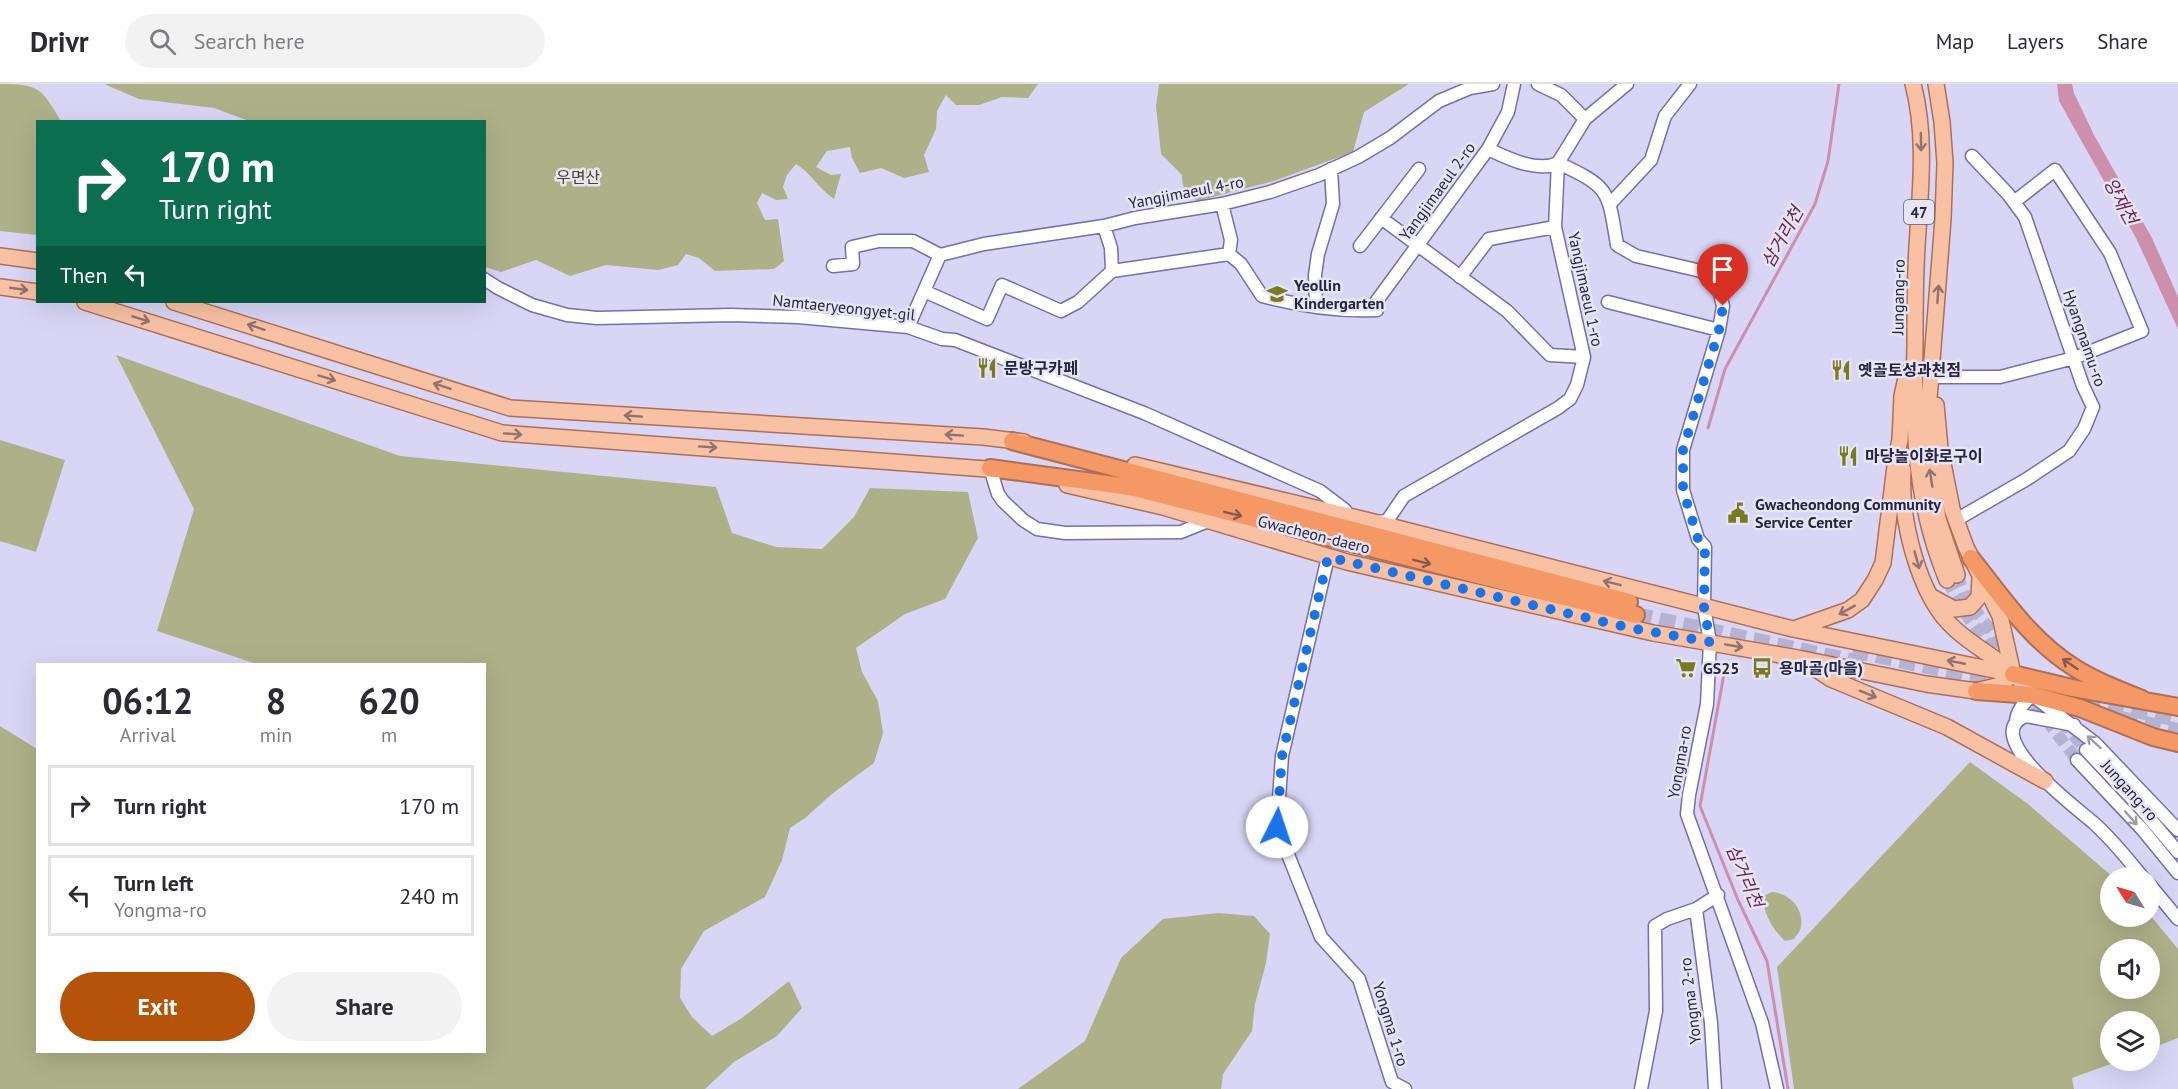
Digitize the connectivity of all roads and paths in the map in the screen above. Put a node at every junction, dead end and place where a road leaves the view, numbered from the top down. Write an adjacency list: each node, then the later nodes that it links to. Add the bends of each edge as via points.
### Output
1 (1493, 84): 12 (street, Yangjimaeul 4-ro, via 1470,88 1439,101 1390,138)
2 (1514, 84): 9 (street, Yangjimaeul 2-ro, via 1508,112)
3 (1538, 84): 8 (street, via 1561,95)
4 (1627, 84): 8 (street, Yangjimaeul 1-ro)
5 (1690, 84): 16 (street, via 1665,116 1651,160)
6 (1913, 84): 39 (main road, Jungang-ro / 47, one-way to 39, via 1922,175)
7 (1936, 84): 40 (main road, Jungang-ro, one-way to 7, via 1945,163)
8 (1585, 119): 11 (street, Yangjimaeul 1-ro)
9 (1488, 149): 11 (street, via 1516,163); 21 (street, Yangjimaeul 2-ro)
10 (1972, 156): 14 (street, Hyangnamu-ro)
11 (1558, 164): 16 (street, via 1594,181); 19 (street, Yangjimaeul 1-ro)
12 (1331, 169): 15 (street, Yangjimaeul 4-ro, via 1270,192); 36 (street, via 1333,204 1318,254)
13 (1419, 169): 17 (street)
14 (2014, 202): 42 (street, Hyangnamu-ro, via 2025,217); 42 (street, via 2055,170 2110,253 2142,331)
15 (1222, 204): 18 (street, Yangjimaeul 4-ro); 22 (street, via 1231,240)
16 (1610, 204): 38 (street, Yongma-ro, via 1617,245 1636,256 1701,271 1718,286 1723,306)
17 (1381, 218): 20 (street); 21 (street)
18 (1104, 226): 23 (street, Yangjimaeul 4-ro, via 984,244); 27 (street, via 1111,248)
19 (1555, 227): 28 (street, via 1489,238); 41 (street, Yangjimaeul 1-ro)
20 (1360, 246)
21 (1418, 246): 28 (street); 36 (street, Yangjimaeul 2-ro, via 1376,302 1377,310)
22 (1229, 254): 27 (street); 36 (street, via 1241,264 1262,296)
23 (940, 255): 26 (street, via 913,242 879,241 852,247 853,264); 31 (street)
24 (0, 256): 25 (main road)
25 (36, 261)
26 (833, 266)
27 (1112, 271): 31 (street, via 1078,302 1060,311 1002,285 987,319)
28 (1460, 277): 41 (street, via 1507,311 1550,355)
29 (486, 280): 37 (street, Namtaeryeongyet-gil, via 532,305 567,315 798,317)
30 (0, 287): 32 (main road, one-way to 32)
31 (924, 291): 37 (street)
32 (36, 292)
33 (1608, 302): 38 (street)
34 (88, 303): 46 (main road, one-way to 46, via 501,433)
35 (177, 303): 45 (main road, one-way to 35, via 510,408)
36 (1316, 307)
37 (908, 327): 47 (street, Namtaeryeongyet-gil, via 955,340 1144,413 1320,491 1346,510)
38 (1719, 330): 54 (street, Yongma-ro, via 1683,450 1683,490 1698,539 1705,547)
39 (1915, 341): 40 (main road, Jungang-ro, one-way to 40, via 1916,466 1928,530 1952,577 1938,519 1926,437); 44 (main road, via 1902,396)
40 (1934, 352): 43 (main road)
41 (1584, 357): 50 (street, Yangjimaeul 1-ro, via 1570,399 1404,496 1387,521)
42 (2074, 358): 43 (street, via 2000,376); 48 (street, Hyangnamu-ro, via 2093,407 2069,451)
43 (1938, 377): 48 (main road, via 1940,448)
44 (1900, 440): 53 (main road, one-way to 53, via 1907,521); 55 (main road, one-way to 55, via 1883,563 1875,580 1862,600 1848,610)
45 (1012, 441): 46 (highway, Gwacheon-daero, one-way to 45, via 1130,488 1637,610); 47 (main road, via 1044,443)
46 (990, 468): 49 (main road); 49 (street, via 1003,501 1037,529 1065,533 1180,532)
47 (1348, 516): 50 (main road)
48 (1956, 520): 52 (main road)
49 (1208, 521): 51 (main road)
50 (1374, 523): 54 (main road, one-way to 50)
51 (1328, 557): 56 (main road, via 1641,631); 75 (street, Yongma 1-ro, via 1282,756 1277,827 1321,937 1359,979 1392,1082)
52 (1975, 565): 53 (main road, via 1980,590 1970,607 1954,609); 58 (main road, via 2002,623); 61 (highway, one-way to 52, via 2075,668 2054,652 2018,619)
53 (1929, 595): 58 (main road, via 1955,630)
54 (1704, 607): 55 (main road); 56 (street, Yongma-ro)
55 (1793, 629): 58 (main road, one-way to 55)
56 (1710, 642): 57 (main road, one-way to 57); 71 (street, Yongma-ro, via 1707,704 1687,814)
57 (1798, 658): 59 (main road); 66 (main road, one-way to 66, via 1831,679 1947,727)
58 (2013, 674): 59 (main road, via 2000,685); 60 (main road); 61 (highway)
59 (1976, 691): 60 (highway)
60 (2032, 695): 63 (street, via 2020,708); 64 (street); 65 (highway)
61 (2142, 699): 62 (highway)
62 (2178, 706)
63 (2016, 724): 64 (street, via 2028,716); 66 (street, via 2016,747)
64 (2074, 726): 67 (street, one-way to 64, via 2107,754)
65 (2178, 743)
66 (2045, 781): 69 (street, via 2095,824)
67 (2178, 830)
68 (2178, 852): 70 (street, Jungang-ro, one-way to 70, via 2139,806 2082,755)
69 (2135, 867)
70 (2178, 873)
71 (1718, 896): 73 (street); 78 (street, Yongma-ro, via 1762,1023)
72 (2160, 898): 74 (street)
73 (1696, 909): 76 (street, via 1655,926 1656,1011); 77 (street, Yongma 2-ro)
74 (2178, 920)
75 (1405, 1089)
76 (1641, 1089)
77 (1715, 1089)
78 (1777, 1089)

